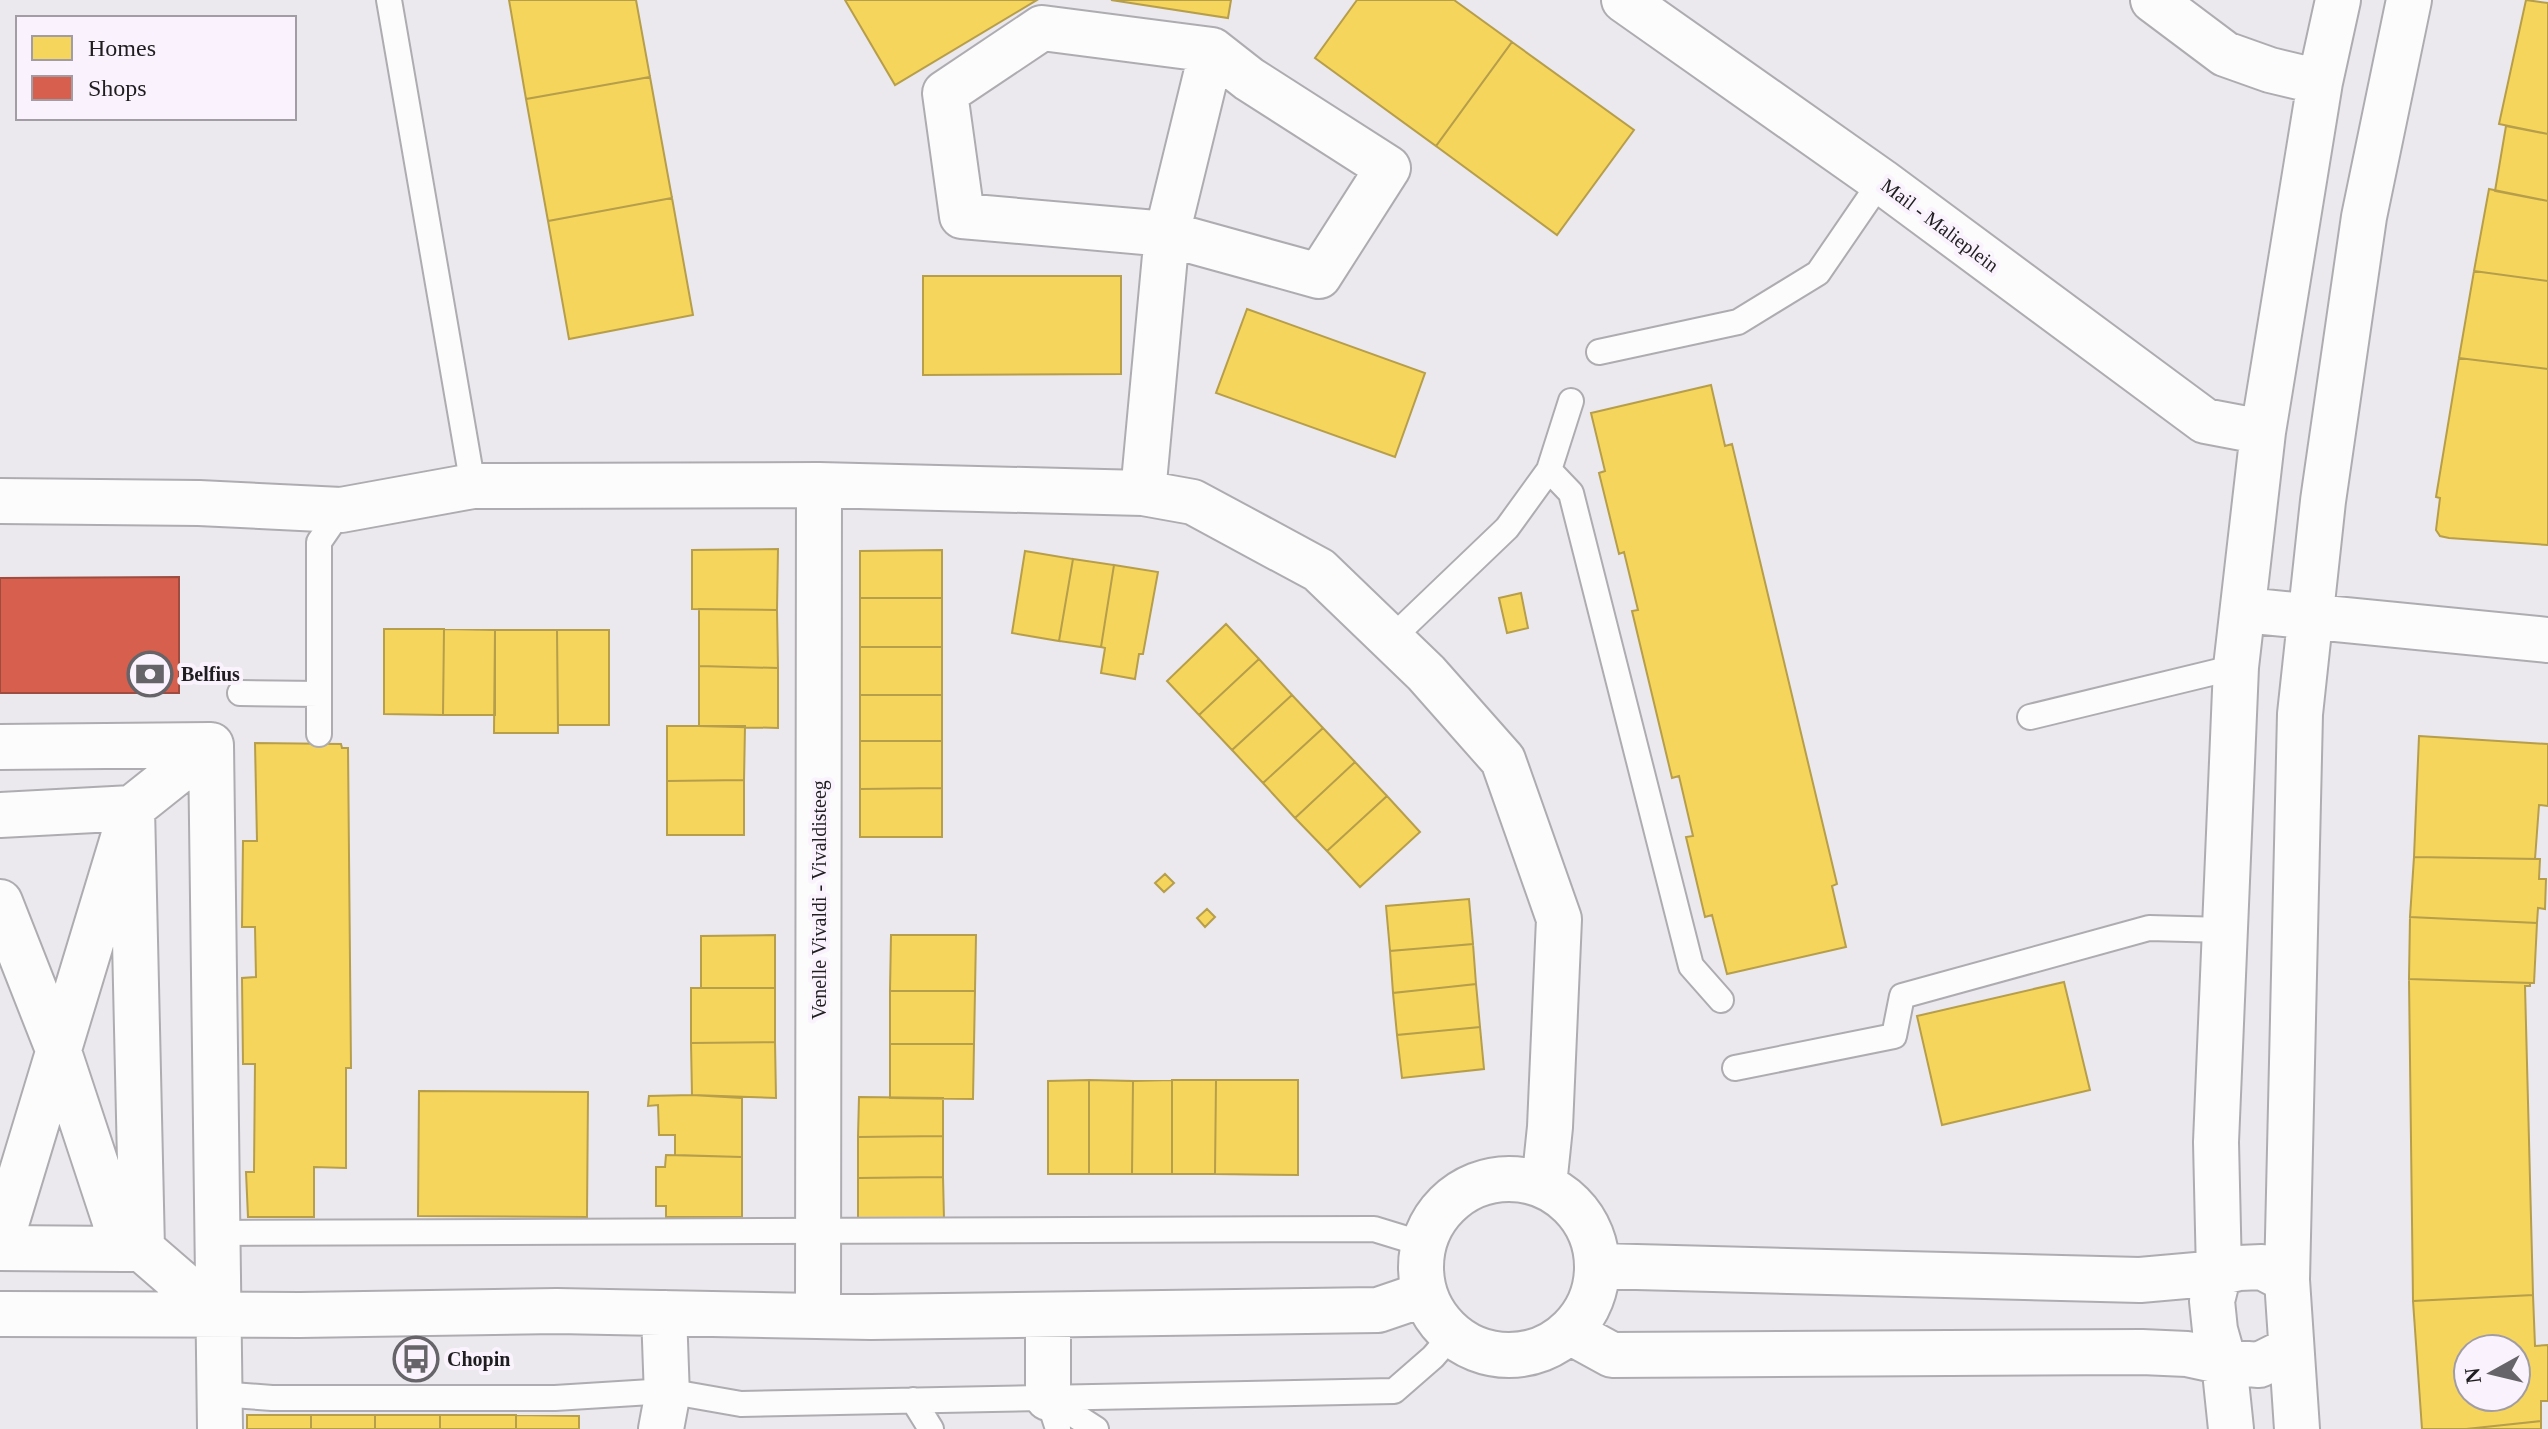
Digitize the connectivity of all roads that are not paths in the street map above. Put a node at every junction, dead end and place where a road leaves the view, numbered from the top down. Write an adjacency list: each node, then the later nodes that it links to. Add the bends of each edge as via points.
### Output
1 (389, 0): 15 (lane)
2 (1624, 0): 8 (street, Mail - Malieplein)
3 (2153, 0): 7 (street, via 2225,54)
4 (2338, 0): 7 (street)
5 (2409, 0): 20 (street, via 2364,217)
6 (1212, 50): 9 (street); 9 (street, via 1388,168 1319,276); 9 (street, via 1042,28 945,93 962,216)
7 (2320, 82): 12 (street)
8 (1881, 181): 10 (lane, via 1818,273 1738,322); 12 (street, Mail - Malieplein, via 2205,421)
9 (1167, 234): 16 (street)
10 (1599, 352)
11 (1571, 401): 13 (lane)
12 (2263, 432): 19 (street)
13 (1549, 470): 21 (lane, via 1507,528); 34 (lane, via 1571,493 1691,966)
14 (819, 485): 15 (street); 16 (street); 38 (street, Venelle Vivaldi - Vivaldisteeg)
15 (473, 486): 18 (street)
16 (1143, 493): 21 (street, via 1193,502 1319,570)
17 (0, 501): 18 (street)
18 (341, 510): 25 (lane, via 319,542)
19 (2244, 610): 20 (street); 23 (street)
20 (2310, 617): 22 (street); 45 (street, via 2300,714)
21 (1391, 639): 37 (street, via 1503,760 1559,919)
22 (2548, 640)
23 (2236, 667): 26 (lane); 33 (street)
24 (240, 693): 25 (lane)
25 (319, 694): 27 (lane)
26 (2030, 717)
27 (319, 734)
28 (211, 745): 29 (street); 30 (street); 39 (street)
29 (0, 747)
30 (132, 808): 31 (street); 35 (street); 42 (street)
31 (0, 815)
32 (0, 902): 35 (street)
33 (2225, 930): 36 (lane, via 2149,928 1902,996 1894,1036); 44 (street, via 2216,1142)
34 (1721, 1000)
35 (59, 1052): 41 (street); 42 (street)
36 (1735, 1068)
37 (1544, 1185): 40 (street, via 1514,1178 1483,1182 1455,1197 1435,1218); 43 (street, via 1572,1204 1591,1232)
38 (819, 1231): 39 (lane); 40 (lane, via 1374,1229); 50 (street, Venelle Vivaldi - Vivaldisteeg)
39 (217, 1233): 49 (street)
40 (1423, 1244): 46 (street)
41 (0, 1246): 42 (street)
42 (133, 1249): 49 (street)
43 (1598, 1266): 44 (street, via 2140,1280); 52 (street, via 1595,1290)
44 (2219, 1273): 45 (street, via 2262,1267); 55 (street, via 2212,1301)
45 (2287, 1280): 54 (street)
46 (1425, 1294): 51 (street, via 1378,1310); 53 (street, via 1435,1317)
47 (664, 1313): 49 (street); 50 (street); 57 (street)
48 (0, 1314): 49 (street)
49 (218, 1315): 58 (street)
50 (818, 1315): 51 (street)
51 (1048, 1316): 59 (street)
52 (1570, 1332): 53 (street, via 1542,1349 1512,1356 1480,1351); 55 (street, via 1612,1355 2142,1352)
53 (1452, 1335): 59 (lane, via 1394,1391)
54 (2291, 1349): 55 (street, via 2259,1365); 63 (street)
55 (2224, 1362): 62 (street)
56 (913, 1400): 57 (lane); 59 (lane); 60 (lane)
57 (664, 1410): 58 (lane, via 555,1398 272,1398)
58 (220, 1412)
59 (1053, 1413): 61 (lane)
60 (931, 1429)
61 (1096, 1429)
62 (2231, 1429)
63 (2297, 1429)

